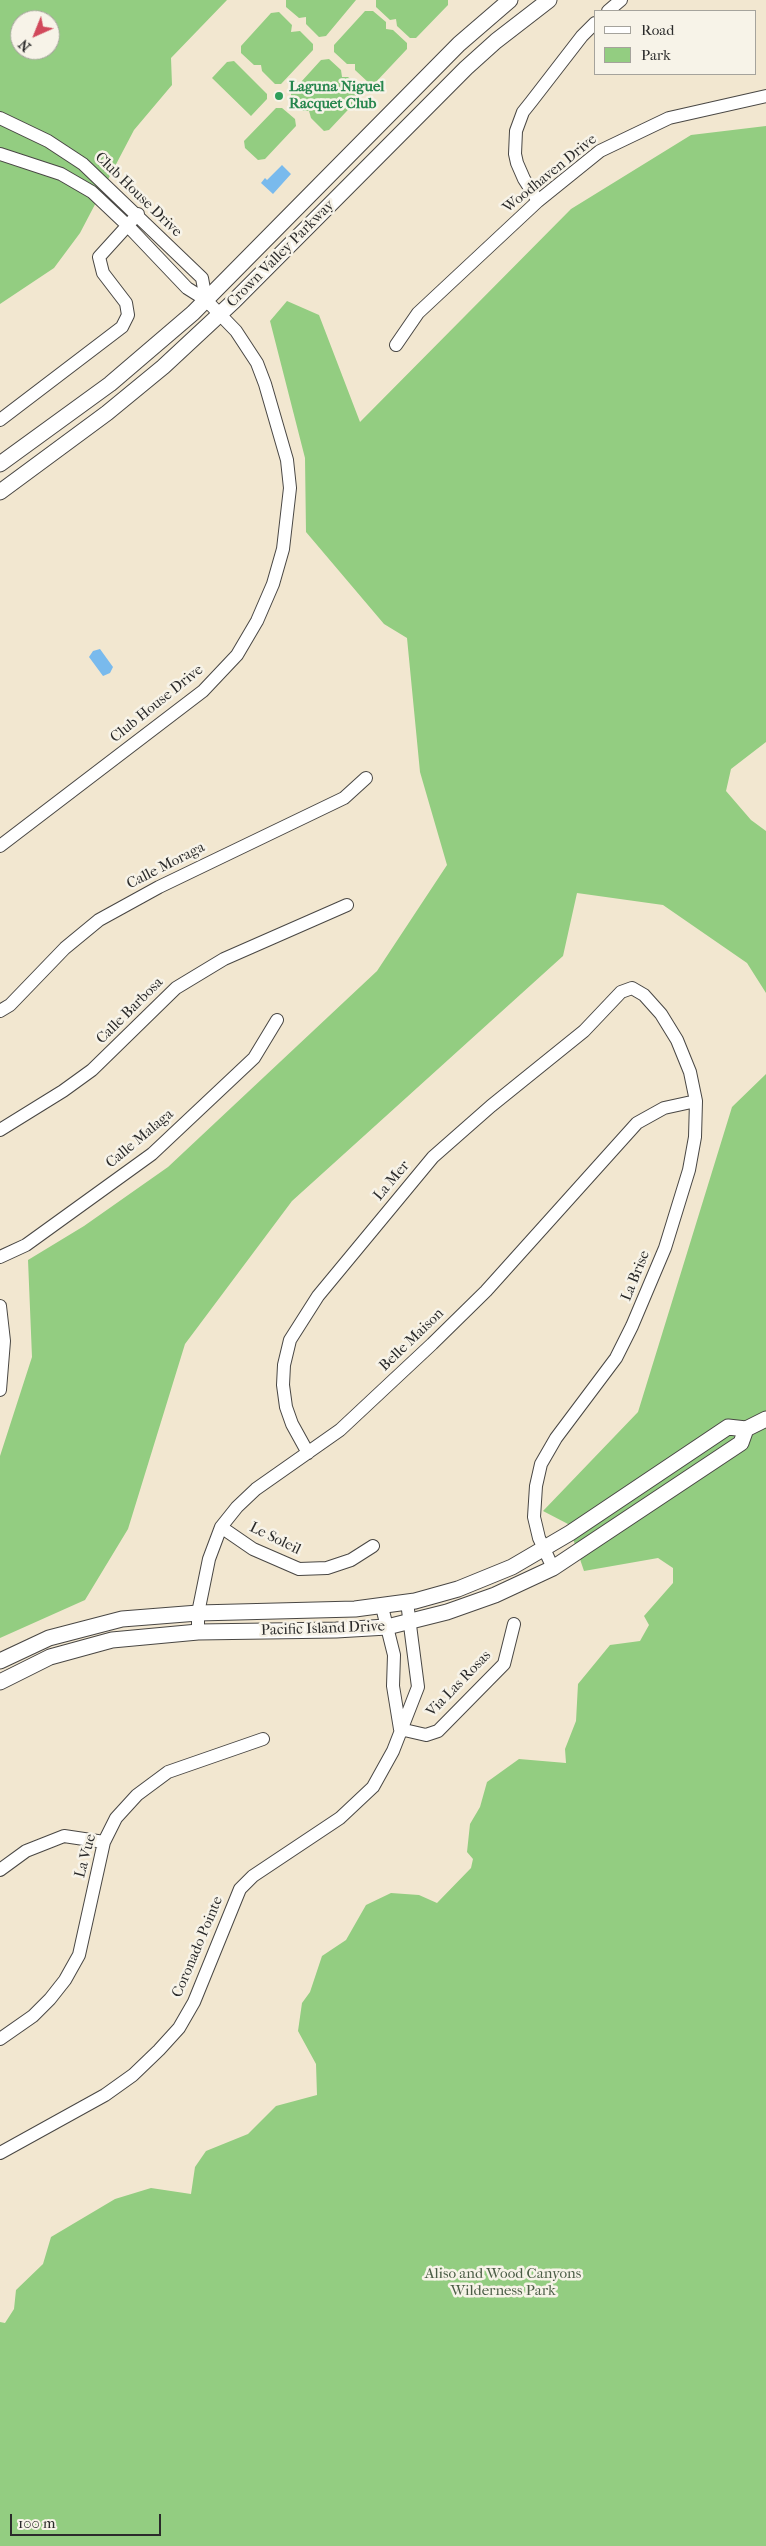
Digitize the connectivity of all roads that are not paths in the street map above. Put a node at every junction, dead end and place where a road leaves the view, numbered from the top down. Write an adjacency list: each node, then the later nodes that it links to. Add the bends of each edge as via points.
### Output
1 (510, 0): 12 (main road, Crown Valley Parkway, via 459,44)
2 (549, 0): 13 (main road, Crown Valley Parkway, via 466,68)
3 (621, 0): 4 (street)
4 (609, 10)
5 (594, 25): 9 (street, via 523,112 516,131 517,163)
6 (766, 96): 9 (street, Woodhaven Drive, via 669,118 600,151)
7 (0, 118): 10 (street, Club House Drive, via 48,141 83,164)
8 (0, 154): 11 (street, Club House Drive, via 61,174 92,192)
9 (538, 202): 14 (street, Woodhaven Drive, via 418,313)
10 (138, 214): 11 (street); 12 (street, Club House Drive, via 202,278)
11 (128, 226): 12 (street, Club House Drive, via 187,288); 15 (street, via 99,257 103,273 126,303 128,315 122,327)
12 (206, 300): 13 (street, Club House Drive); 16 (main road, Crown Valley Parkway, via 110,384)
13 (220, 314): 17 (main road, Crown Valley Parkway, via 107,413); 19 (street, Club House Drive, via 236,331 257,363 288,460 290,488 283,549 273,584 237,655 203,690)
14 (396, 346)
15 (0, 420)
16 (0, 464)
17 (0, 492)
18 (366, 778): 22 (street, Calle Moraga, via 344,798 159,887 99,920)
19 (0, 846)
20 (347, 905): 25 (street, Calle Barbosa, via 224,959 176,988 92,1070)
21 (632, 988): 24 (street, La Brise, via 644,995 661,1014 677,1040 690,1072); 31 (street, La Mer, via 621,992 584,1032 433,1157 318,1296 290,1340 284,1372 286,1407)
22 (0, 1011)
23 (277, 1020): 26 (street, Calle Malaga, via 254,1058 152,1154 26,1245)
24 (696, 1101): 31 (street, Belle Maison, via 664,1108 637,1123 486,1292 357,1414); 34 (street, La Brise, via 695,1137 689,1170 645,1299 616,1358 556,1438 542,1464 536,1486 534,1517)
25 (0, 1130)
26 (0, 1257)
27 (0, 1306): 28 (street, via 4,1341)
28 (0, 1390)
29 (766, 1418): 30 (main road, Pacific Island Drive)
30 (746, 1429): 34 (main road, Pacific Island Drive, via 728,1427); 35 (main road, Pacific Island Drive, via 741,1443)
31 (308, 1453): 32 (street, Belle Maison, via 256,1489)
32 (221, 1527): 33 (street, Le Soleil, via 253,1549 299,1568 327,1568 351,1560); 38 (street, Belle Maison, via 209,1559)
33 (373, 1546)
34 (544, 1548): 35 (street, La Brise); 36 (main road, Pacific Island Drive, via 512,1567 458,1589)
35 (553, 1568): 39 (main road, Pacific Island Drive, via 495,1595)
36 (407, 1602): 37 (main road, Pacific Island Drive); 39 (street, Coronado Pointe)
37 (382, 1607): 38 (main road, Pacific Island Drive); 41 (street)
38 (198, 1613): 42 (street, Belle Maison); 43 (main road, Pacific Island Drive, via 122,1619 49,1638)
39 (409, 1622): 41 (main road, Pacific Island Drive); 45 (street, Coronado Pointe, via 418,1687)
40 (514, 1624): 45 (street, Via Las Rosas, via 504,1664 438,1731 426,1735)
41 (387, 1627): 42 (main road, Pacific Island Drive); 45 (street, via 394,1655 393,1686)
42 (198, 1632): 44 (main road, Pacific Island Drive, via 112,1640 50,1657)
43 (0, 1661)
44 (0, 1682)
45 (400, 1729): 50 (street, Coronado Pointe, via 383,1771 359,1802 253,1876 240,1889 194,2002 179,2028 159,2050 133,2075 105,2095)
46 (264, 1739): 47 (street, La Vue, via 168,1772 137,1795 116,1818)
47 (104, 1842): 48 (street, via 64,1836 26,1851); 49 (street, La Vue, via 79,1955 50,1999 33,2016)
48 (0, 1870)
49 (0, 2039)
50 (0, 2153)

